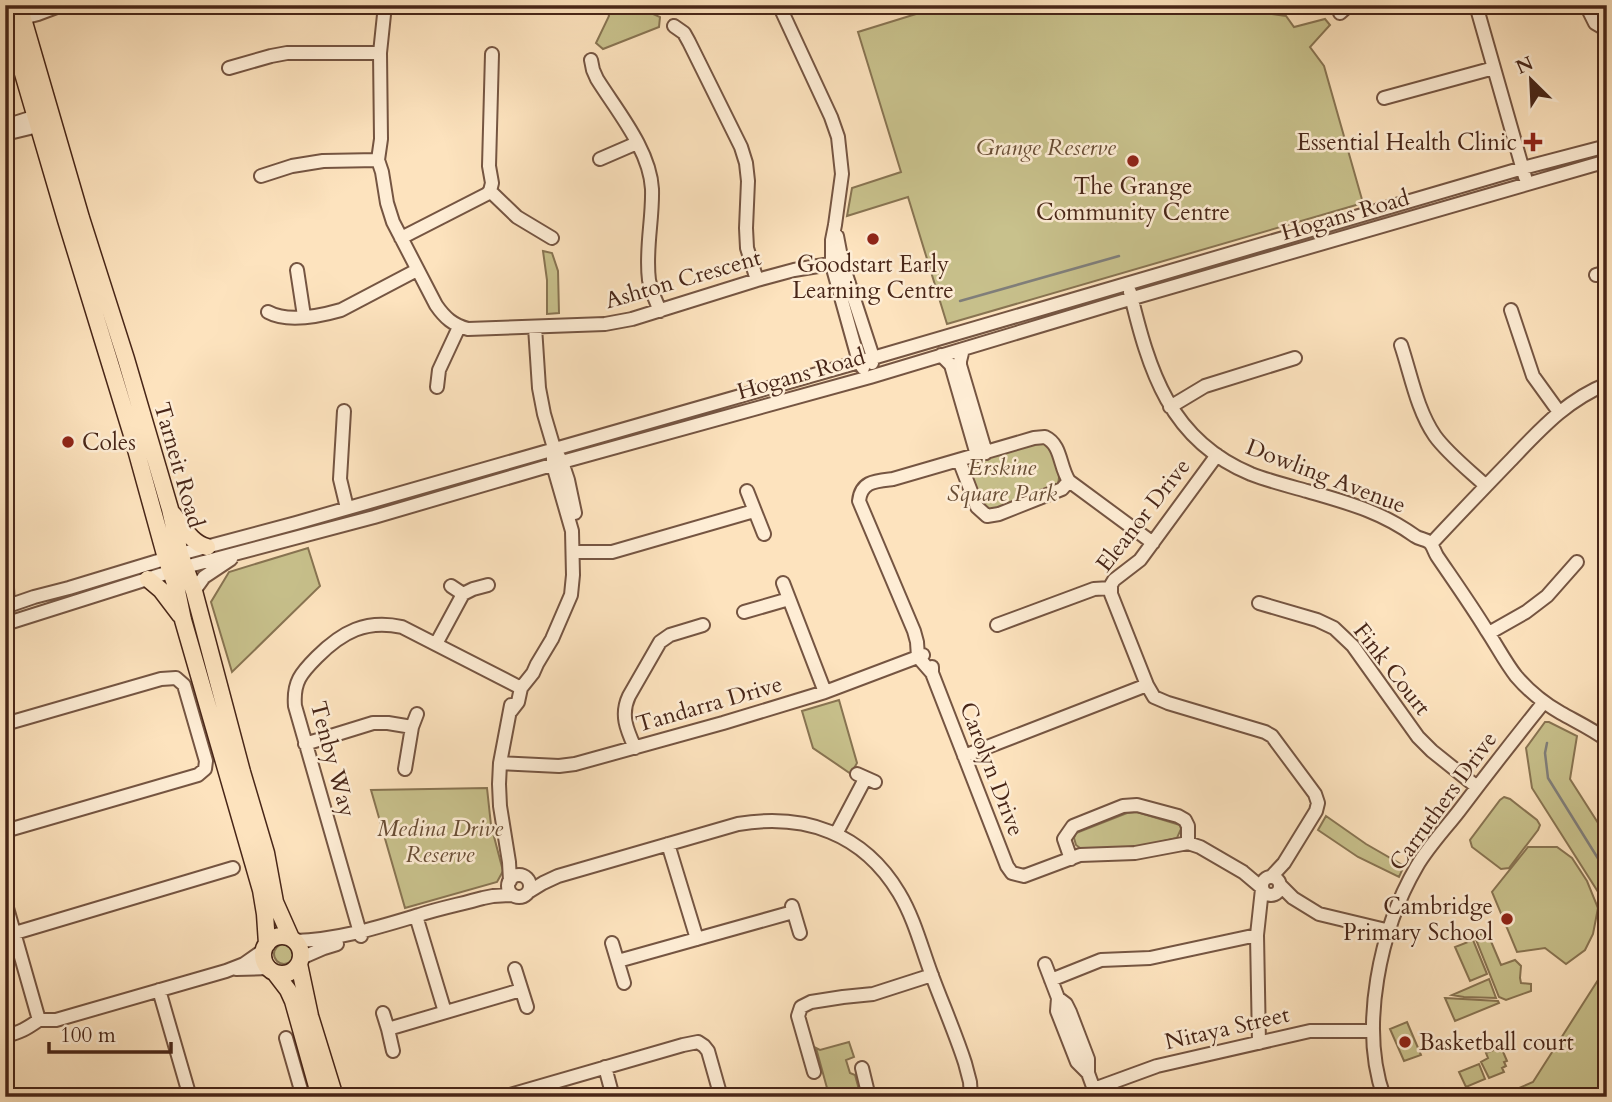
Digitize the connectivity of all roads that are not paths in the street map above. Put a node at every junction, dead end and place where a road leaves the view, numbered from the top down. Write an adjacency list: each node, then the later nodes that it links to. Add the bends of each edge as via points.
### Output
1 (51, 5): 7 (street)
2 (62, 5): 7 (street)
3 (385, 5): 10 (street)
4 (779, 5): 30 (street, via 838,137 842,174 832,240)
5 (1476, 5): 14 (street)
6 (1586, 5): 9 (street, via 1595,23)
7 (15, 14): 16 (main road, Tarneit Road)
8 (674, 26): 34 (street, via 689,42 741,147 748,181 747,248)
9 (1607, 30)
10 (380, 53): 13 (street, via 287,53); 21 (street)
11 (492, 54): 27 (street)
12 (591, 60): 19 (street, via 597,79)
13 (229, 68)
14 (1494, 68): 15 (street); 24 (street)
15 (1384, 98)
16 (42, 120): 17 (street); 18 (street); 66 (main road, Tarneit Road, via 88,242); 76 (main road, Tarneit Road, via 66,220)
17 (5, 126)
18 (5, 134)
19 (637, 143): 22 (street); 40 (street, via 652,188 649,281)
20 (1607, 146): 24 (street, Hogans Road)
21 (378, 159): 25 (street, via 323,161); 28 (street, via 387,203)
22 (600, 159)
23 (1607, 161): 26 (street, Hogans Road)
24 (1523, 168): 26 (street); 33 (street, Hogans Road)
25 (261, 176)
26 (1527, 184): 36 (street, Hogans Road)
27 (490, 191): 28 (street); 29 (street, via 517,217)
28 (401, 238): 32 (street)
29 (552, 238)
30 (837, 263): 34 (street, Ashton Crescent); 38 (street)
31 (298, 270): 42 (street)
32 (417, 270): 42 (street, via 341,310); 43 (street, via 443,316)
33 (1169, 271): 35 (street, Hogans Road); 36 (street)
34 (758, 280): 40 (street, Ashton Crescent)
35 (1128, 283): 37 (street, Dowling Avenue); 48 (street, Hogans Road)
36 (1174, 286): 37 (street, Hogans Road)
37 (1132, 299): 46 (street, Hogans Road); 54 (street, Dowling Avenue, via 1150,364)
38 (847, 300): 48 (street); 50 (street)
39 (1511, 310): 56 (street, via 1533,376)
40 (660, 311): 44 (street, Ashton Crescent, via 605,324)
41 (268, 312): 42 (street)
42 (304, 316)
43 (459, 327): 44 (street, Ashton Crescent); 53 (street, via 439,370)
44 (535, 327): 57 (street, via 544,414)
45 (1401, 345): 63 (street, via 1425,419 1436,437)
46 (963, 349): 47 (street, Hogans Road); 58 (street, via 960,365)
47 (941, 355): 51 (street, Hogans Road); 58 (street, via 951,365)
48 (873, 358): 50 (street, Hogans Road); 51 (street)
49 (1295, 358): 54 (street, via 1205,386)
50 (859, 362): 51 (street); 57 (street, Hogans Road)
51 (870, 377): 61 (street, Hogans Road)
52 (1607, 384): 56 (street)
53 (437, 387)
54 (1170, 407): 59 (street, Dowling Avenue)
55 (344, 411): 65 (street, via 340,479)
56 (1559, 412): 63 (street)
57 (554, 448): 61 (street); 65 (street, Hogans Road)
58 (981, 454): 60 (street); 62 (street, via 1045,437 1055,444)
59 (1217, 455): 69 (street, Eleanor Drive); 70 (street, Dowling Avenue, via 1252,474 1384,516)
60 (959, 460): 62 (street, via 977,507 986,516 1062,489); 96 (street, Carolyn Drive, via 870,483 859,491 859,501 922,644)
61 (557, 464): 72 (street); 74 (street, Hogans Road)
62 (1069, 481): 69 (street)
63 (1486, 486): 70 (street)
64 (747, 491): 67 (street)
65 (347, 508): 71 (street, Hogans Road)
66 (170, 509): 71 (main road, via 190,536); 76 (main road, Tarneit Road)
67 (754, 511): 68 (street); 72 (street, via 612,552)
68 (764, 534)
69 (1153, 542): 81 (street, Eleanor Drive)
70 (1431, 544): 94 (street, Dowling Avenue)
71 (207, 547): 76 (street, Hogans Road)
72 (573, 551): 98 (street, via 570,595 533,673)
73 (5, 552): 88 (street)
74 (240, 553): 76 (street, Hogans Road); 82 (street, via 204,577)
75 (1577, 562): 94 (street, via 1547,596)
76 (176, 563): 77 (street, Hogans Road); 82 (main road, Tarneit Road); 85 (street, Hogans Road); 90 (main road, Tarneit Road)
77 (148, 579): 83 (street, Hogans Road); 90 (main road)
78 (783, 583): 86 (street)
79 (488, 585): 84 (street)
80 (451, 586): 84 (street)
81 (1111, 588): 93 (street, via 1094,589); 97 (street, Eleanor Drive)
82 (194, 591): 130 (main road, Tarneit Road, via 266,853 275,902)
83 (104, 593): 85 (street, via 44,606); 91 (street, Hogans Road)
84 (463, 594): 95 (street)
85 (34, 597): 88 (street, Hogans Road)
86 (789, 599): 89 (street); 99 (street)
87 (1259, 603): 111 (street, Fink Court, via 1334,628 1353,646 1418,737)
88 (7, 607)
89 (743, 611)
90 (183, 620): 133 (main road, Tarneit Road, via 261,890)
91 (5, 624)
92 (704, 625): 106 (street, via 664,638 656,647 625,703 624,717)
93 (997, 625)
94 (1489, 633): 100 (street, Dowling Avenue, via 1516,676)
95 (436, 644): 98 (street, Tenby Way); 105 (street, Tenby Way, via 389,624 348,632 331,643 296,683 295,706)
96 (921, 656): 99 (street, Tandarra Drive); 107 (street, Carolyn Drive, via 930,662)
97 (1147, 685): 107 (street); 121 (street, via 1159,700 1265,732 1315,794 1316,811)
98 (518, 686): 108 (street, via 518,702 511,711)
99 (825, 692): 106 (street, Tandarra Drive)
100 (1544, 702): 104 (street, Dowling Avenue); 111 (street, Carruthers Drive)
101 (417, 714): 103 (street)
102 (5, 724): 112 (street, via 176,678 184,685 206,761 198,775)
103 (412, 727): 105 (street, via 373,723); 109 (street)
104 (1607, 740)
105 (306, 744): 127 (street, Tenby Way)
106 (635, 748): 108 (street, Tandarra Drive, via 559,766)
107 (964, 756): 117 (street, Carolyn Drive, via 1012,873 1028,874)
108 (500, 763): 116 (street)
109 (405, 769)
110 (866, 778): 113 (street)
111 (1477, 787): 124 (street, Carruthers Drive, via 1418,864)
112 (5, 831)
113 (836, 834): 115 (street, via 805,823 760,820); 140 (street, via 876,863 899,894)
114 (1188, 843): 117 (street); 117 (street, via 1188,826 1181,818 1137,805 1123,806 1073,826 1064,839); 121 (street)
115 (668, 844): 119 (street, via 543,883); 129 (street)
116 (507, 851): 119 (street); 120 (street)
117 (1071, 859)
118 (233, 868): 125 (street)
119 (527, 882): 120 (street, via 517,875); 120 (street, via 522,897)
120 (510, 886): 123 (street, via 493,896)
121 (1271, 886): 124 (street, via 1319,914); 128 (street, via 1259,909)
122 (5, 901): 125 (street)
123 (416, 916): 127 (street); 146 (street)
124 (1390, 930): 150 (street, Carruthers Drive, via 1378,973)
125 (15, 933): 148 (street)
126 (800, 933): 129 (street, via 792,909)
127 (360, 934): 131 (street)
128 (1257, 935): 141 (street, via 1150,958 1101,960); 153 (street)
129 (697, 939): 135 (street)
130 (293, 940): 131 (street); 133 (main road, via 278,937); 134 (main road)
131 (330, 942): 134 (street)
132 (612, 943): 135 (street)
133 (266, 947): 138 (main road, via 264,960); 139 (street)
134 (300, 961): 138 (main road, via 288,973); 162 (main road, via 307,1005)
135 (618, 961): 142 (street)
136 (1045, 964): 141 (street)
137 (514, 969): 144 (street)
138 (272, 970): 139 (street); 161 (main road, via 293,1001)
139 (226, 971): 143 (street)
140 (932, 975): 157 (street, via 873,994 824,999 802,1007 798,1016); 167 (street, via 965,1063)
141 (1051, 980): 158 (street, via 1070,1012)
142 (624, 983)
143 (159, 990): 148 (street, via 56,1020); 159 (street)
144 (522, 990): 145 (street); 146 (street)
145 (527, 1007)
146 (445, 1012): 149 (street)
147 (383, 1013): 149 (street)
148 (39, 1020): 151 (street)
149 (388, 1029): 154 (street)
150 (1373, 1031): 153 (street, Nitaya Street, via 1310,1031); 168 (street, Carruthers Drive)
151 (5, 1036)
152 (286, 1038): 160 (street)
153 (1259, 1043): 158 (street, Nitaya Street, via 1149,1068)
154 (393, 1051)
155 (605, 1068): 163 (street); 164 (street); 165 (street, via 698,1042 708,1051)
156 (862, 1068): 166 (street)
157 (814, 1072)
158 (1095, 1093)
159 (190, 1097)
160 (303, 1097)
161 (320, 1097)
162 (335, 1097)
163 (503, 1097)
164 (613, 1097)
165 (721, 1097)
166 (869, 1097)
167 (971, 1097)
168 (1384, 1097)

